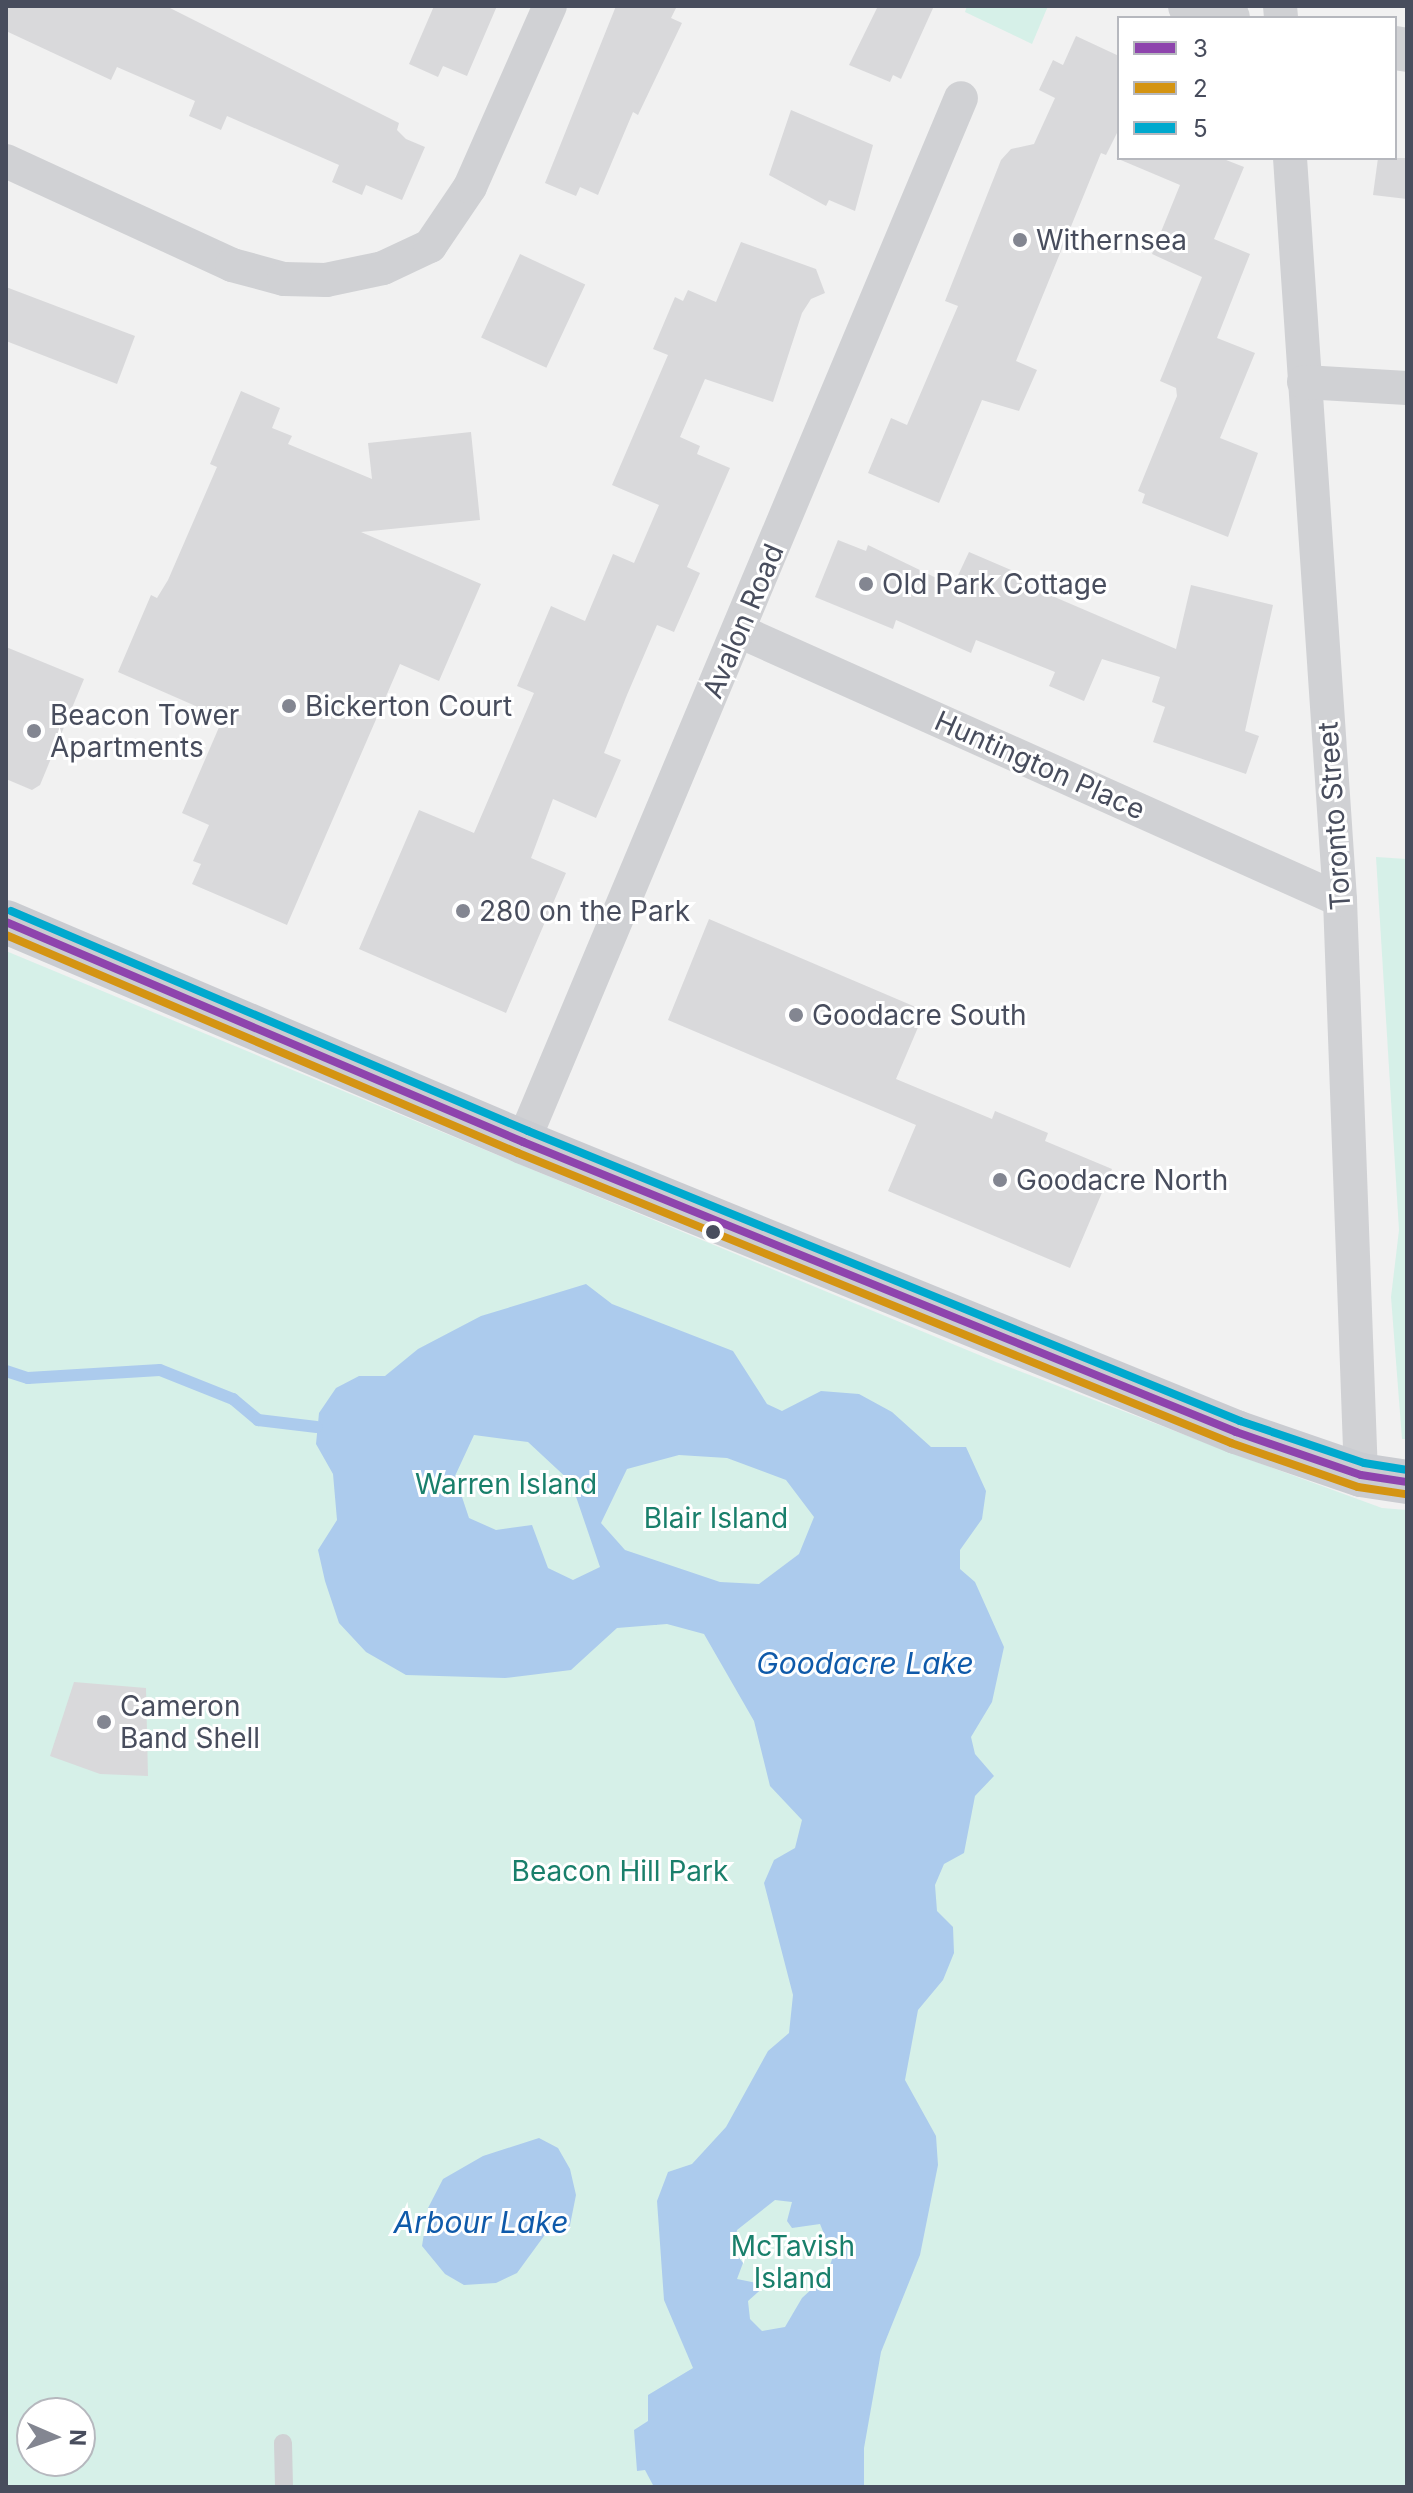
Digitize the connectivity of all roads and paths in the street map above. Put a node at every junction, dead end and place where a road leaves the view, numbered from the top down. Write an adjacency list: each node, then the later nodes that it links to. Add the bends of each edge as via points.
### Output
1 (550, 6): 6 (street, via 470,187 430,246 383,268 326,280 284,279 215,260)
2 (1190, 6): 3 (street)
3 (1222, 16)
4 (961, 98): 9 (street, Avalon Road)
5 (1290, 160): 7 (street, Toronto Street)
6 (6, 161)
7 (1304, 382): 8 (street); 10 (street, Toronto Street)
8 (1407, 388)
9 (739, 631): 10 (street, Huntington Place); 12 (street, Avalon Road)
10 (1340, 900): 13 (street, Toronto Street)
11 (6, 922): 12 (main road)
12 (523, 1142): 13 (main road, via 1236,1432)
13 (1361, 1475): 14 (main road)
14 (1407, 1482)
15 (283, 2443): 16 (lane)
16 (284, 2487)

